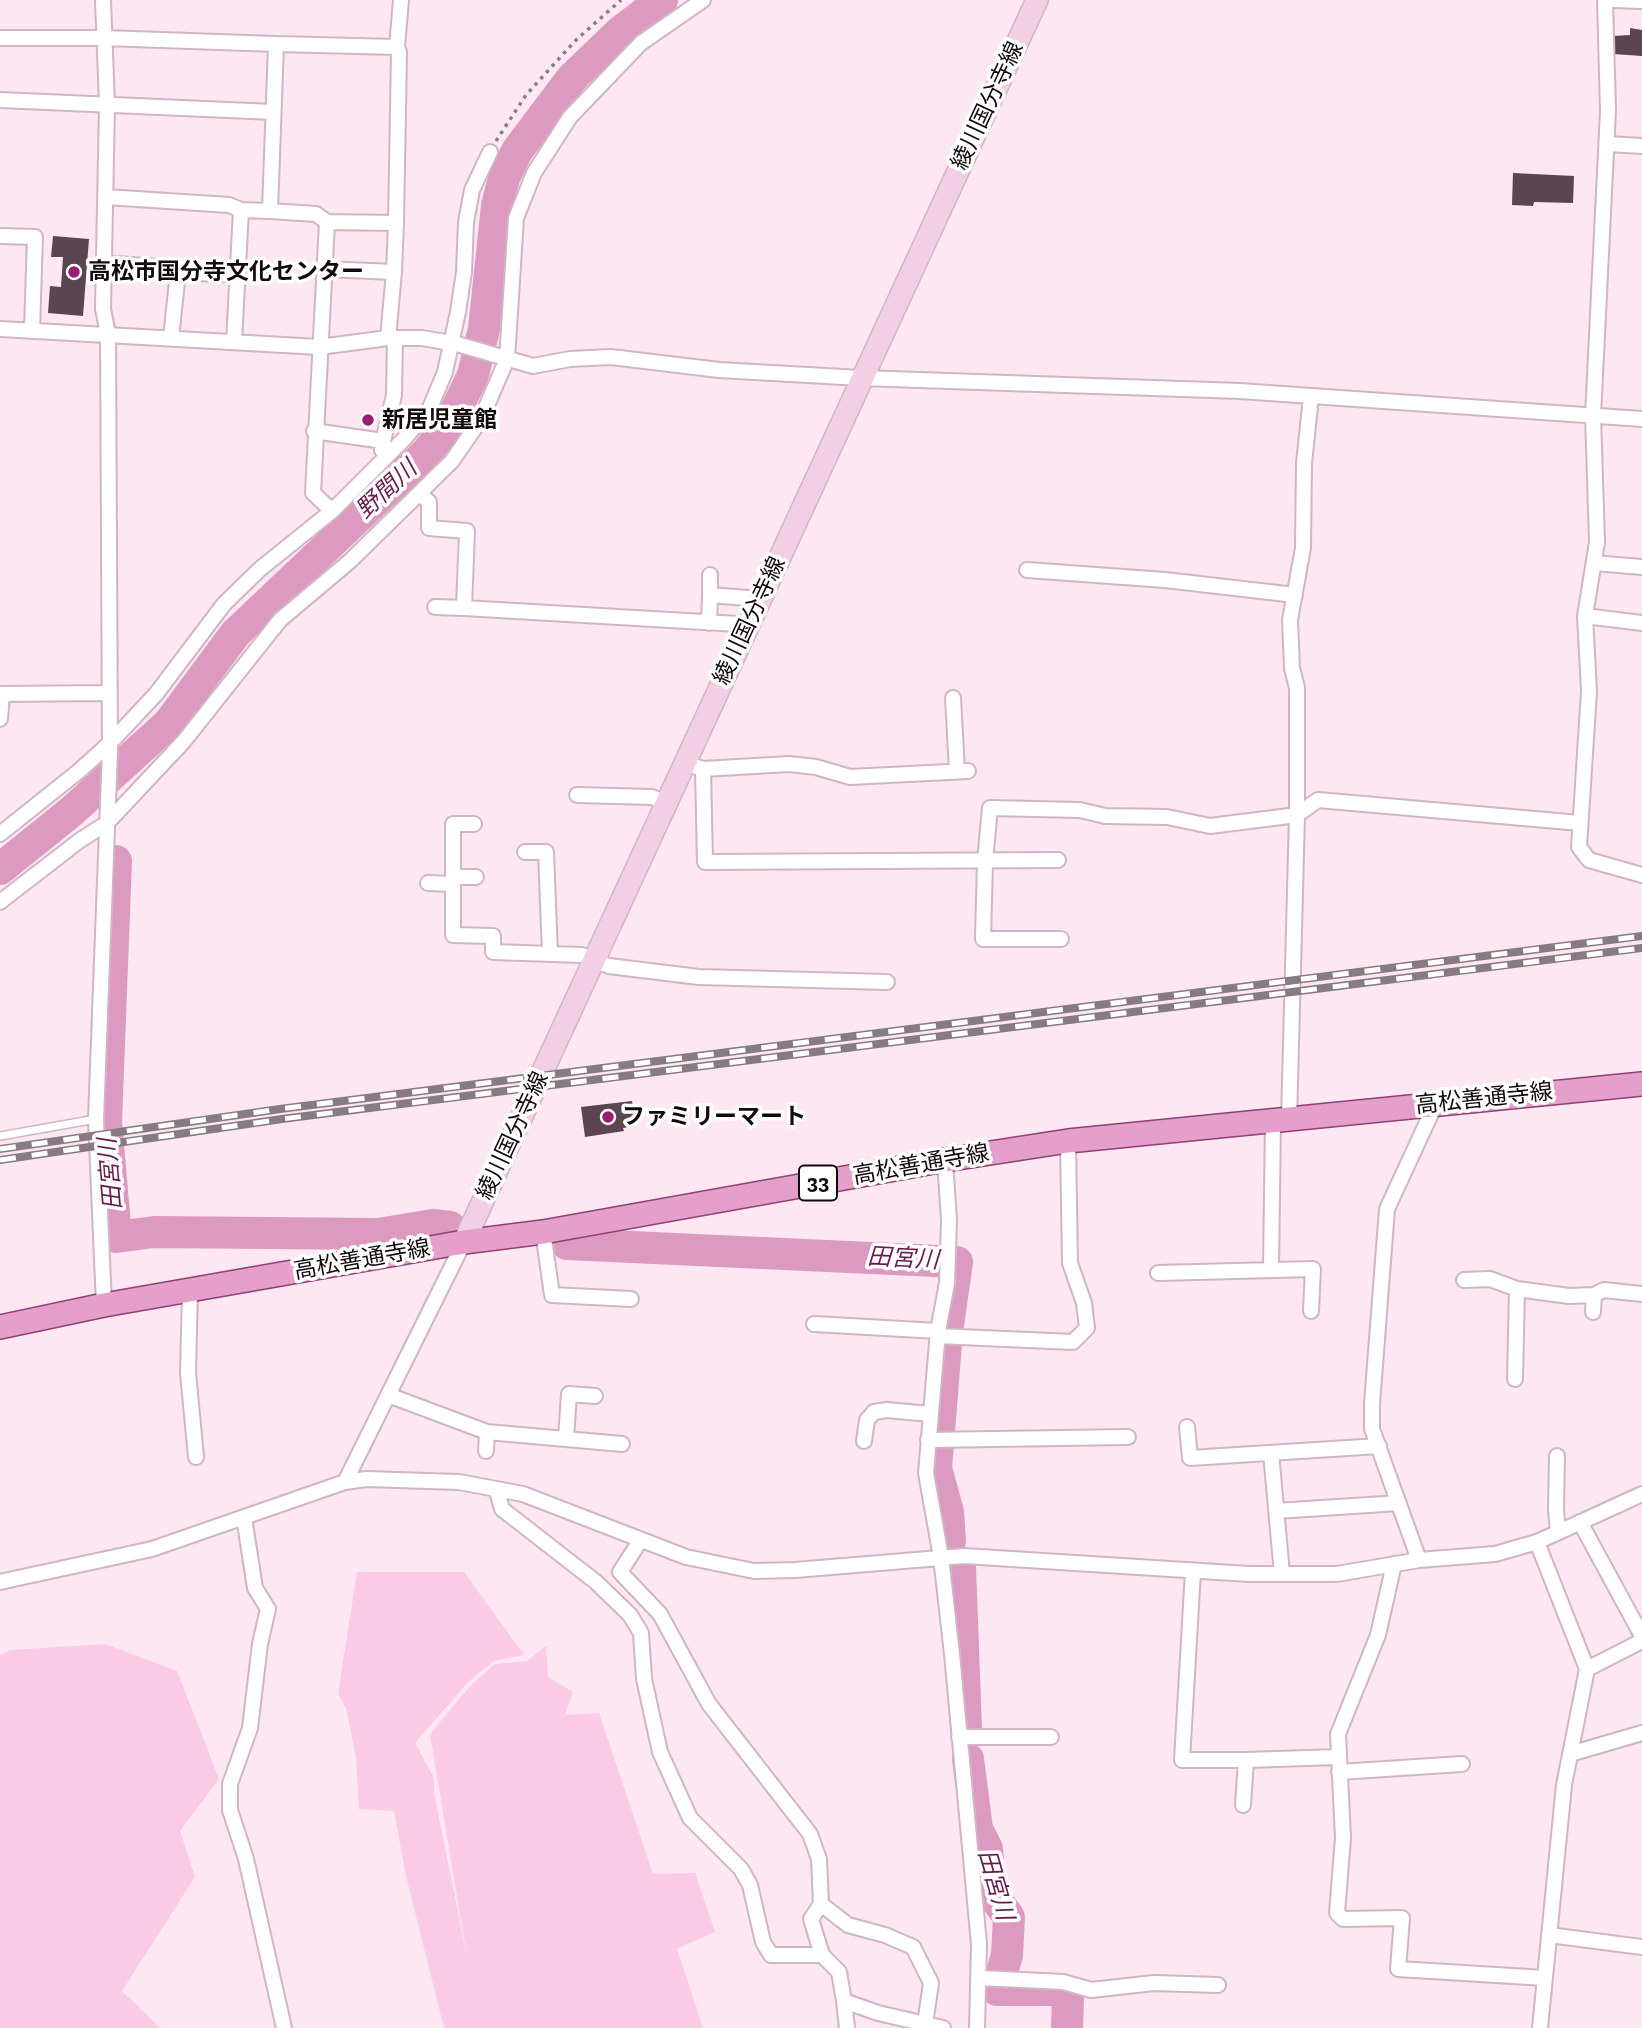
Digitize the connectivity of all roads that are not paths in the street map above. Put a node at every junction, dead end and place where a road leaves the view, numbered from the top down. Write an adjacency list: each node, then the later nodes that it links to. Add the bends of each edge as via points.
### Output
1 (103, 0): 9 (street)
2 (401, 0): 11 (street)
3 (703, 0): 37 (street, via 641,43 570,117 534,173 516,218)
4 (1037, 0): 38 (main road, 綾川国分寺線)
5 (1605, 0): 15 (street)
6 (1615, 0): 7 (street)
7 (1642, 1)
8 (0, 38): 9 (street)
9 (104, 38): 10 (street); 13 (street)
10 (276, 44): 11 (street); 14 (street)
11 (397, 47): 22 (street)
12 (0, 100): 13 (street)
13 (107, 105): 14 (street); 18 (street)
14 (273, 112): 20 (street)
15 (1607, 144): 16 (street); 40 (street)
16 (1642, 146)
17 (490, 152): 35 (street, via 472,190 466,222)
18 (106, 197): 19 (street, via 229,205); 24 (street)
19 (241, 210): 20 (street); 28 (street)
20 (270, 211): 21 (street, via 316,214)
21 (327, 222): 22 (street); 25 (street)
22 (396, 223): 27 (street)
23 (0, 236): 30 (street, via 35,237)
24 (103, 263): 26 (street); 31 (street)
25 (324, 269): 27 (street); 36 (street)
26 (178, 272): 28 (street); 32 (street)
27 (394, 272): 33 (street)
28 (237, 275): 34 (street)
29 (0, 329): 30 (street)
30 (32, 331): 31 (street)
31 (108, 334): 32 (street); 60 (street)
32 (171, 338): 34 (street)
33 (391, 338): 35 (street); 36 (street); 43 (street, via 394,395)
34 (234, 342): 36 (street)
35 (454, 344): 37 (street); 44 (street, via 429,410)
36 (319, 347): 42 (street)
37 (503, 358): 38 (street, via 533,366 611,357 719,370); 45 (street, via 481,419 452,461)
38 (861, 378): 39 (street); 53 (main road, 綾川国分寺線)
39 (1311, 397): 40 (street); 52 (street, via 1303,548)
40 (1593, 416): 41 (street); 47 (street)
41 (1642, 419)
42 (314, 431): 43 (street); 46 (street, via 313,494)
43 (383, 441): 44 (street)
44 (380, 462): 46 (street)
45 (420, 494): 55 (street, via 429,502 429,528 467,531); 69 (street, via 280,620 184,741)
46 (332, 511): 64 (street, via 224,604)
47 (1594, 564): 48 (street); 56 (street)
48 (1642, 567)
49 (1027, 570): 52 (street)
50 (710, 575): 51 (street)
51 (710, 595): 53 (street); 57 (street)
52 (1295, 595): 68 (street, via 1290,620 1297,688)
53 (760, 599): 59 (main road, 綾川国分寺線)
54 (435, 607): 55 (street)
55 (464, 608): 57 (street)
56 (1585, 616): 58 (street); 70 (street, via 1589,691)
57 (709, 623): 59 (street)
58 (1642, 623)
59 (747, 627): 65 (main road, 綾川国分寺線)
60 (110, 692): 61 (street); 64 (street)
61 (1, 694): 63 (street)
62 (953, 698): 65 (street, via 963,771 850,777 789,764)
63 (0, 719)
64 (110, 747): 69 (street); 72 (street)
65 (694, 766): 67 (main road, 綾川国分寺線); 75 (street, via 705,862)
66 (577, 795): 67 (street, via 652,797)
67 (666, 803): 83 (main road, 綾川国分寺線)
68 (1297, 815): 70 (street, via 1318,800); 75 (street, via 1210,826 1167,817 990,808); 88 (street)
69 (107, 819): 80 (street); 87 (street)
70 (1580, 823): 76 (street, via 1579,847 1589,860)
71 (474, 824): 78 (street, via 453,824)
72 (0, 834)
73 (525, 852): 82 (street, via 546,852)
74 (1058, 860): 75 (street)
75 (985, 861): 81 (street, via 983,939)
76 (1642, 875)
77 (476, 877): 78 (street)
78 (453, 880): 79 (street); 82 (street, via 453,935 493,936 493,952)
79 (428, 883)
80 (0, 902)
81 (1061, 939)
82 (550, 954): 83 (street)
83 (594, 959): 84 (street, via 609,966 699,977); 93 (main road, 綾川国分寺線)
84 (887, 982)
85 (1642, 1084): 86 (main road, 高松善通寺線 / 33)
86 (1436, 1103): 88 (main road, 高松善通寺線 / 33); 119 (street, via 1387,1209 1372,1404)
87 (96, 1119): 89 (lane); 102 (street)
88 (1281, 1121): 90 (main road, 高松善通寺線 / 33); 94 (street)
89 (0, 1136)
90 (1068, 1141): 91 (main road, 高松善通寺線 / 33); 107 (street, via 1070,1263 1087,1328 1073,1342)
91 (945, 1160): 92 (main road, 高松善通寺線 / 33); 107 (street, via 949,1221)
92 (543, 1232): 93 (main road, 高松善通寺線 / 33); 101 (street, via 552,1295)
93 (464, 1242): 98 (main road, 高松善通寺線 / 33); 109 (street)
94 (1271, 1268): 95 (street); 103 (street, via 1313,1269)
95 (1158, 1273)
96 (1464, 1280): 97 (street, via 1490,1279)
97 (1517, 1289): 99 (street, via 1569,1296); 108 (street)
98 (190, 1290): 102 (main road, 高松善通寺線 / 33); 123 (street, via 188,1373)
99 (1594, 1294): 100 (street, via 1604,1290); 104 (street)
100 (1642, 1294)
101 (631, 1299)
102 (104, 1305): 106 (main road, 高松善通寺線 / 33)
103 (1311, 1311)
104 (1593, 1312)
105 (814, 1324): 107 (street)
106 (0, 1327)
107 (942, 1335): 111 (street)
108 (1515, 1378)
109 (388, 1395): 113 (street); 124 (street)
110 (595, 1396): 115 (street, via 569,1394)
111 (930, 1414): 116 (street); 117 (street, via 874,1412 867,1420)
112 (1187, 1427): 121 (street, via 1189,1458)
113 (487, 1432): 115 (street); 120 (street)
114 (1128, 1437): 116 (street)
115 (566, 1438): 118 (street)
116 (928, 1440): 134 (street, via 926,1473)
117 (864, 1441)
118 (622, 1444)
119 (1379, 1446): 121 (street); 127 (street)
120 (486, 1451)
121 (1271, 1453): 128 (street)
122 (1557, 1456): 131 (street)
123 (196, 1457)
124 (345, 1482): 125 (street, via 459,1482); 129 (street)
125 (497, 1491): 132 (street, via 523,1494); 155 (street, via 502,1509 596,1582 630,1615 641,1633 644,1679 660,1752 690,1818 741,1869 750,1885 763,1942 771,1955)
126 (1642, 1494): 130 (street)
127 (1399, 1503): 128 (street); 135 (street)
128 (1276, 1511): 138 (street)
129 (244, 1517): 139 (street, via 152,1549); 161 (street, via 255,1588 268,1609 250,1728 230,1784 230,1810 246,1858)
130 (1580, 1522): 131 (street); 140 (street)
131 (1558, 1532): 133 (street)
132 (640, 1541): 134 (street, via 686,1557 754,1571); 152 (street, via 620,1572 660,1614 709,1704 810,1834 819,1859)
133 (1537, 1542): 135 (street, via 1495,1554); 142 (street)
134 (941, 1557): 137 (street); 144 (street)
135 (1419, 1560): 136 (street)
136 (1394, 1564): 138 (street, via 1337,1574); 147 (street, via 1378,1635 1338,1734)
137 (1194, 1571): 138 (street); 148 (street, via 1182,1760)
138 (1282, 1574)
139 (0, 1582)
140 (1642, 1636)
141 (1642, 1641): 142 (street)
142 (1587, 1669): 146 (street)
143 (1641, 1735): 146 (street)
144 (959, 1737): 145 (street); 157 (street, via 979,1944)
145 (1051, 1737)
146 (1570, 1754): 153 (street)
147 (1338, 1757): 148 (street); 150 (street)
148 (1246, 1760): 151 (street)
149 (1462, 1764): 150 (street)
150 (1339, 1772): 156 (street, via 1343,1838 1337,1913 1343,1919 1402,1917 1398,1969)
151 (1243, 1805)
152 (821, 1903): 155 (street, via 811,1919); 160 (street, via 848,1925 913,1947 931,1983)
153 (1549, 1935): 154 (street); 156 (street)
154 (1642, 1947)
155 (822, 1955): 159 (street, via 839,1972)
156 (1545, 1978): 165 (street)
157 (992, 1979): 158 (street, via 1063,1982 1091,1990 1154,1983); 164 (street)
158 (1218, 1984)
159 (844, 2001): 160 (street); 162 (street)
160 (925, 2024): 163 (street)
161 (284, 2028)
162 (847, 2028)
163 (943, 2028)
164 (977, 2028)
165 (1540, 2028)

